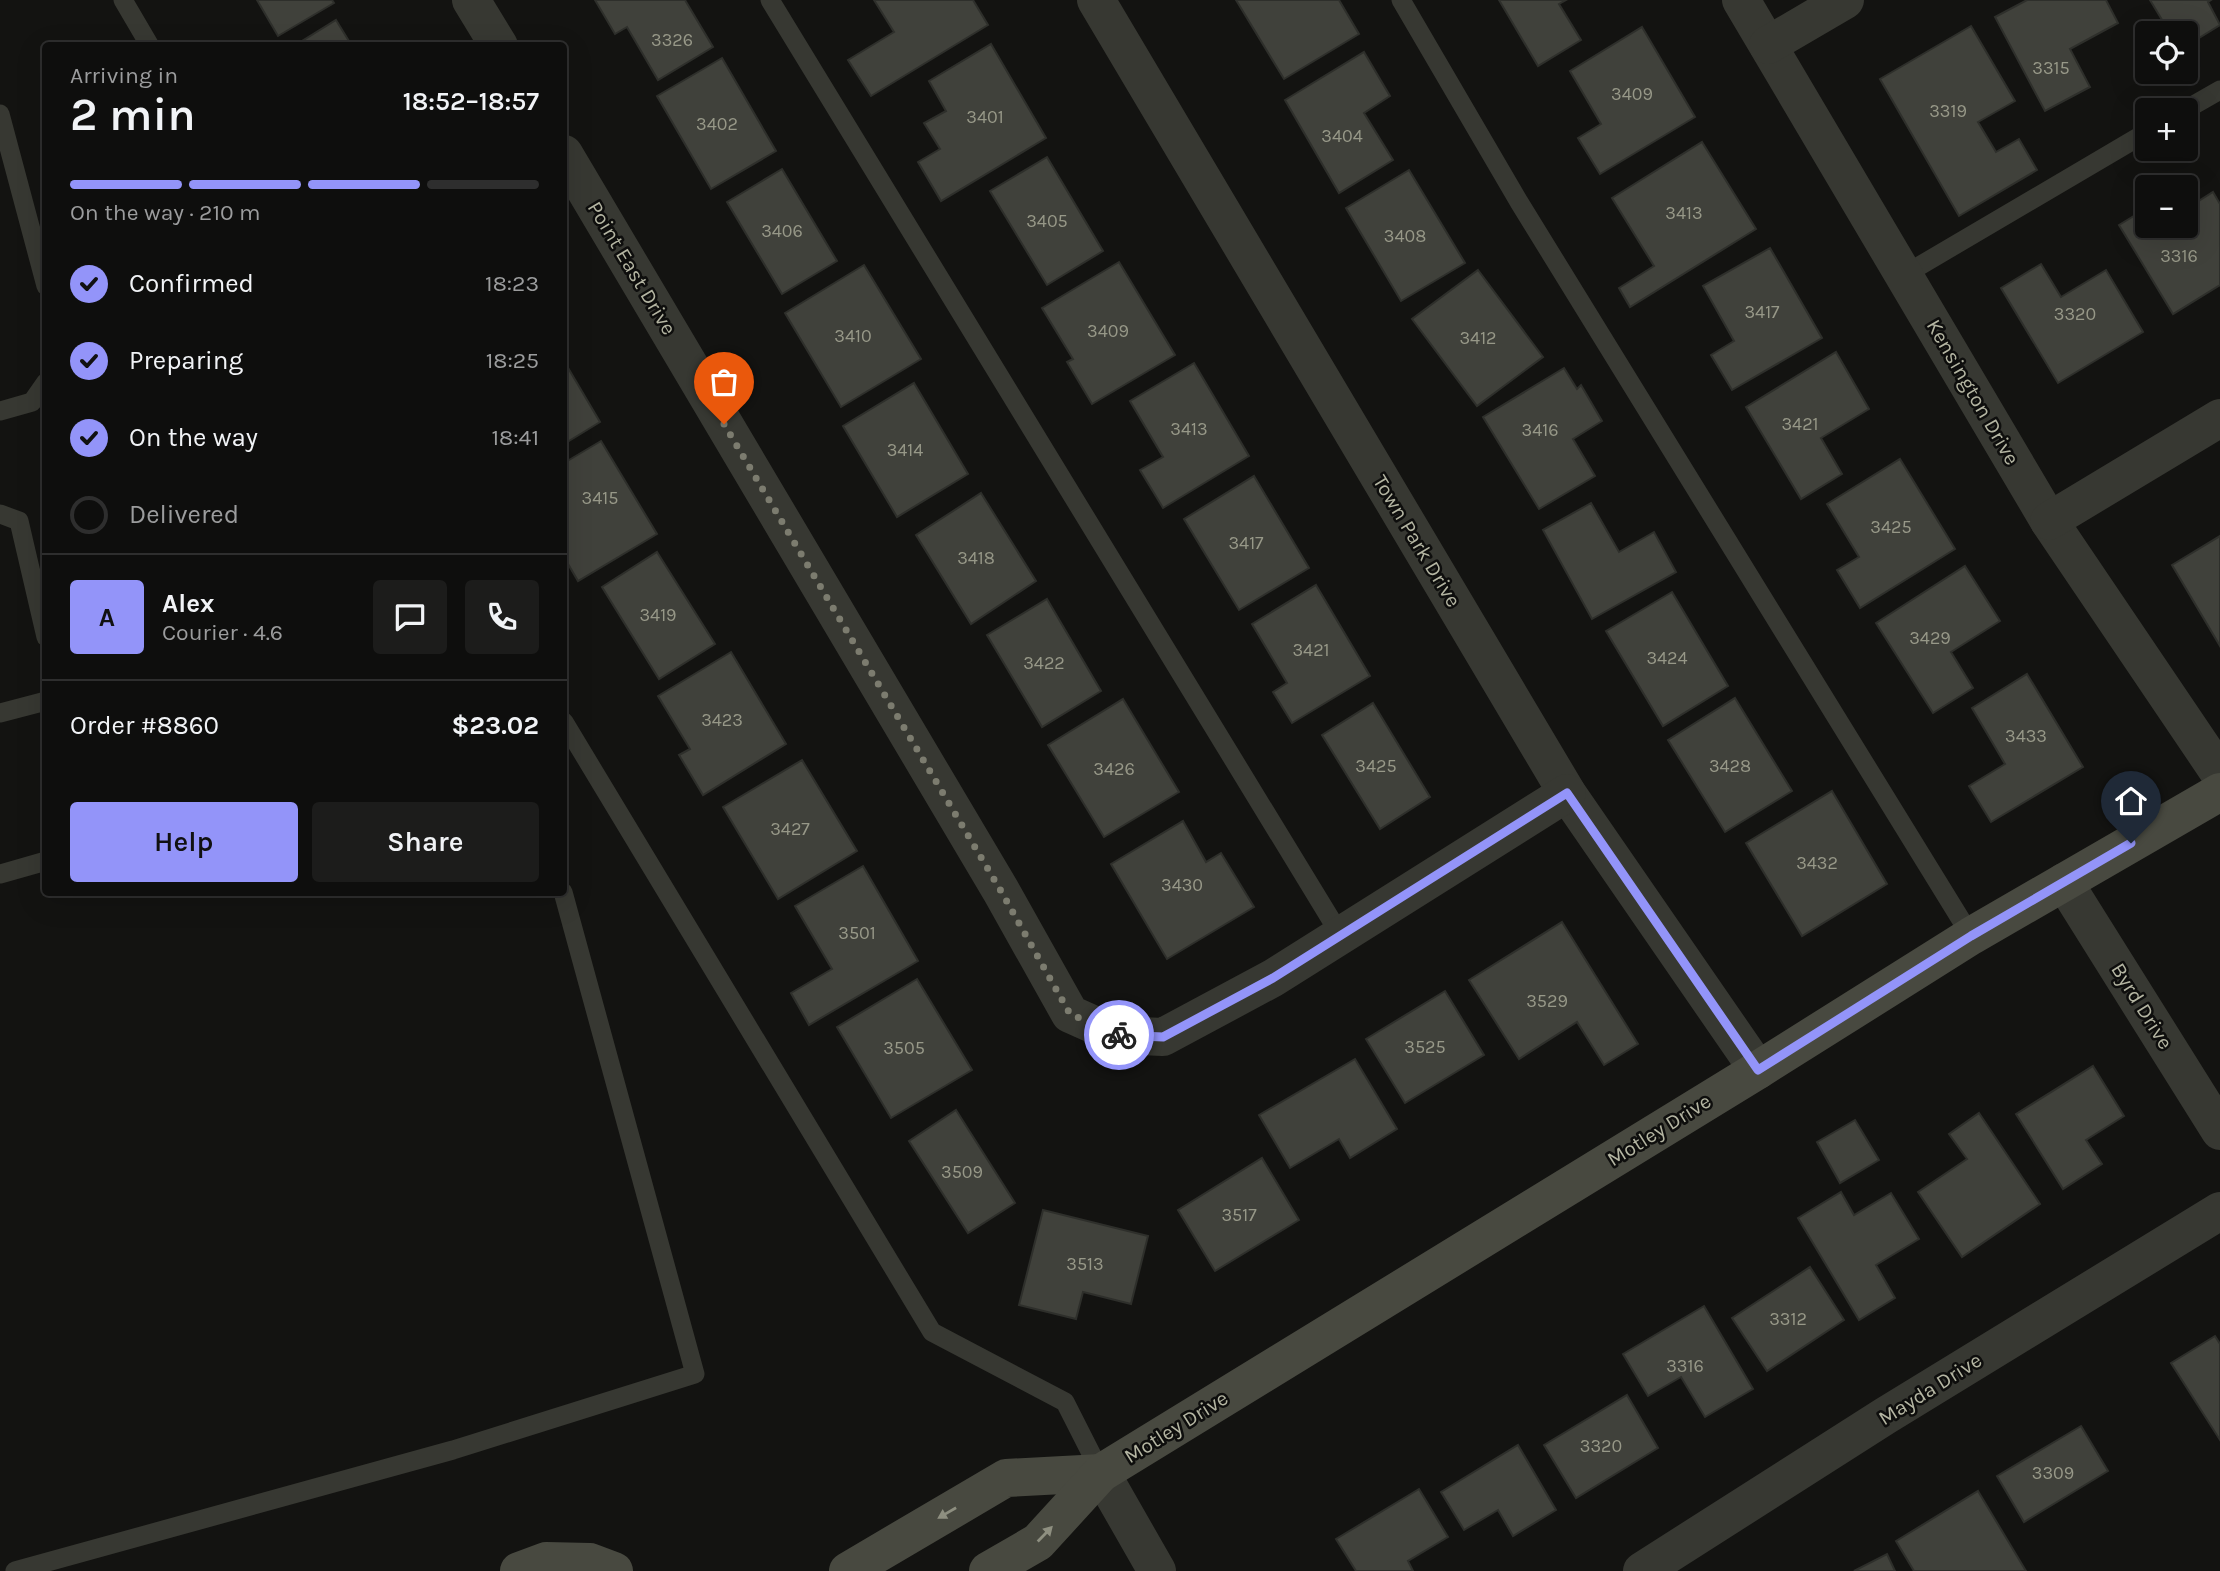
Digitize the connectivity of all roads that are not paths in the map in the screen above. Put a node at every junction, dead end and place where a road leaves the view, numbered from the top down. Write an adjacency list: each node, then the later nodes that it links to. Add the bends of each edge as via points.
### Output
1 (123, 0): 8 (lane)
2 (471, 0): 9 (street)
3 (771, 0): 34 (lane)
4 (1096, 0): 29 (street, Town Park Drive)
5 (1401, 0): 35 (lane, via 1526,214)
6 (1741, 0): 10 (street, Kensington Drive)
7 (1845, 0): 10 (street)
8 (148, 42)
9 (497, 42)
10 (1768, 44): 17 (street, Kensington Drive)
11 (2220, 90): 12 (lane)
12 (2198, 103)
13 (0, 114): 16 (lane)
14 (2135, 139): 17 (lane)
15 (567, 159): 34 (street, Point East Drive, via 1070,1014 1117,1035 1163,1037)
16 (42, 270)
17 (1904, 275): 22 (street, Kensington Drive)
18 (42, 388): 19 (lane, via 32,402)
19 (0, 411)
20 (2220, 418): 22 (street)
21 (0, 514): 23 (lane, via 19,522)
22 (2049, 521): 27 (street, Kensington Drive)
23 (42, 619)
24 (42, 702): 25 (lane)
25 (0, 713)
26 (567, 727): 39 (lane, via 932,1332 1065,1402)
27 (2220, 774)
28 (2220, 792): 32 (main road, Motley Drive)
29 (1567, 793): 34 (street, Point East Drive); 36 (street, Town Park Drive)
30 (42, 862): 31 (lane)
31 (0, 873)
32 (2064, 882): 35 (main road, Motley Drive); 37 (street, Byrd Drive)
33 (564, 896): 40 (lane, via 695,1374)
34 (1341, 936)
35 (1971, 936): 36 (main road, Motley Drive)
36 (1758, 1070): 39 (main road, Motley Drive)
37 (2220, 1131)
38 (2220, 1211): 47 (street, Mayda Drive)
39 (1101, 1472): 44 (main road, Motley Drive, one-way to 44, via 1006,1478); 45 (main road, Motley Drive, one-way to 39, via 1038,1542); 46 (street)
40 (68, 1564): 41 (lane)
41 (15, 1571)
42 (519, 1571): 43 (main road, via 546,1561 590,1562)
43 (614, 1571)
44 (848, 1571)
45 (988, 1571)
46 (1157, 1571)
47 (1642, 1571)

